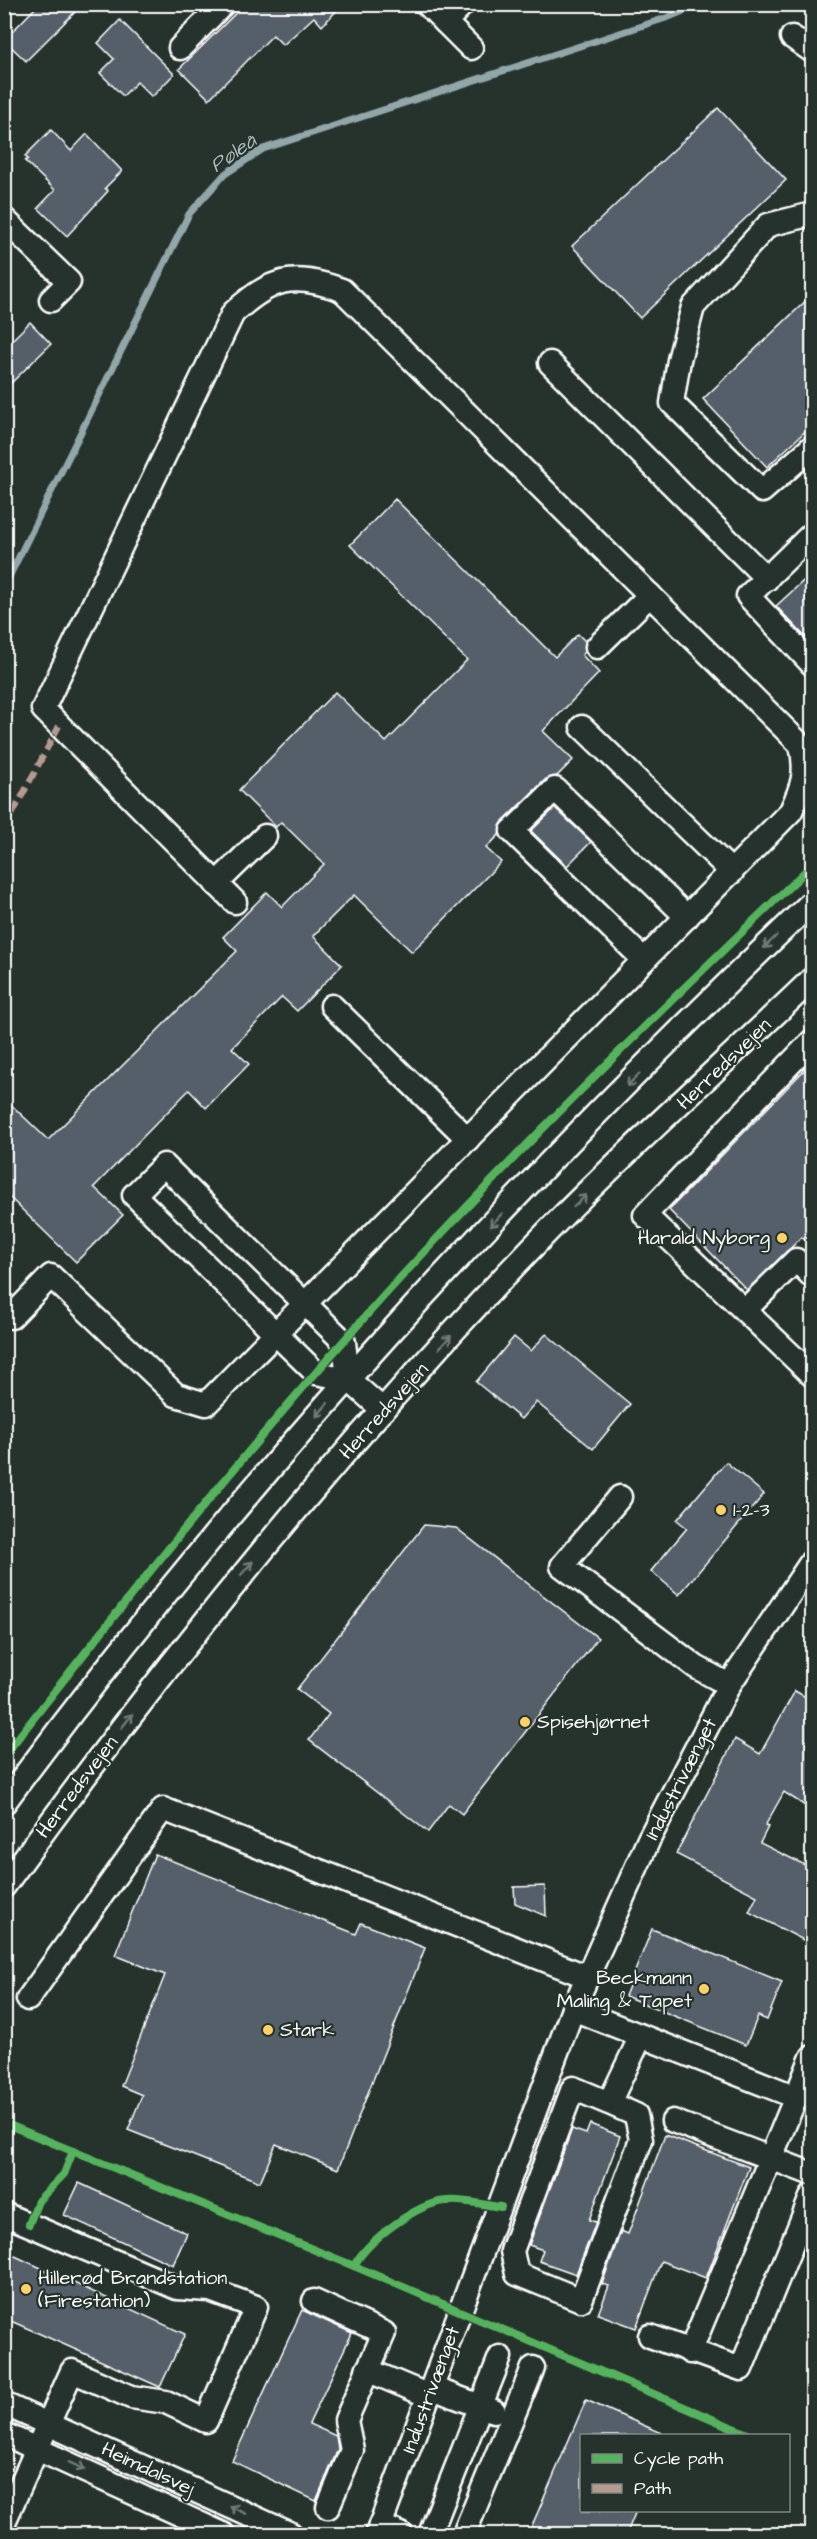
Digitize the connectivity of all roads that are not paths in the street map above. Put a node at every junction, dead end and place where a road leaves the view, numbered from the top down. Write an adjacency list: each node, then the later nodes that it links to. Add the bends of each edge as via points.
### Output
1 (224, 4): 6 (street)
2 (427, 4): 4 (street)
3 (463, 4): 4 (street)
4 (446, 22): 7 (street)
5 (792, 37): 8 (street)
6 (180, 48)
7 (471, 48)
8 (813, 51)
9 (813, 214): 13 (street, via 768,225 693,307 672,403 762,491)
10 (4, 219): 11 (street, via 69,282)
11 (51, 300)
12 (550, 363): 15 (street)
13 (813, 447)
14 (813, 534): 15 (street)
15 (767, 579): 18 (street, via 748,596)
16 (650, 595): 17 (street); 21 (street, via 801,745 806,767 791,811); 22 (street, via 342,290 314,280 284,280 256,292 233,313 43,709)
17 (597, 646)
18 (813, 663)
19 (582, 727): 21 (street)
20 (264, 836): 22 (street)
21 (732, 872): 25 (street)
22 (216, 884): 24 (street)
23 (813, 902): 37 (street, one-way to 37, via 505,1210)
24 (235, 903)
25 (687, 917): 26 (street); 26 (street, via 555,789 512,831)
26 (644, 960): 30 (street)
27 (813, 979): 38 (street, Herredsvejen, one-way to 27, via 552,1228)
28 (332, 1006): 30 (street)
29 (813, 1041): 33 (street, via 645,1215)
30 (468, 1139): 32 (street)
31 (813, 1276): 33 (street, via 796,1260)
32 (305, 1304): 35 (street); 35 (street, via 164,1165 142,1187 135,1195); 37 (street, via 344,1342)
33 (746, 1309): 36 (street)
34 (4, 1310): 35 (street, via 11,1317 51,1276 176,1395 206,1404)
35 (276, 1334): 37 (street, via 315,1373)
36 (813, 1375)
37 (348, 1379): 38 (street); 42 (street, one-way to 42, via 165,1594)
38 (383, 1410): 43 (street, Herredsvejen, one-way to 38, via 74,1789 238,1579)
39 (620, 1497): 41 (street, via 562,1566 696,1667)
40 (813, 1561): 41 (street, Industrivænget)
41 (729, 1686): 44 (street, Industrivænget, via 649,1839)
42 (4, 1803)
43 (4, 1886)
44 (588, 1977): 45 (street, via 163,1809); 46 (street, Industrivænget)
45 (28, 1999)
46 (573, 2009): 47 (street); 56 (street, Industrivænget)
47 (641, 2036): 49 (street); 50 (street)
48 (813, 2057): 49 (street)
49 (796, 2097): 52 (street)
50 (609, 2103): 57 (street, via 573,2088); 57 (street, via 636,2115 641,2140 581,2300 517,2274)
51 (673, 2121): 52 (street)
52 (771, 2157): 53 (street); 60 (street)
53 (813, 2174)
54 (813, 2195): 60 (street, via 741,2369)
55 (4, 2214): 68 (street, via 177,2288 210,2290 256,2307 206,2421 166,2402 131,2397 72,2371)
56 (487, 2241): 57 (street); 64 (street, Industrivænget)
57 (513, 2251)
58 (314, 2301): 63 (street, via 384,2333)
59 (650, 2336): 60 (street)
60 (690, 2352)
61 (500, 2357): 66 (street)
62 (533, 2368): 67 (street)
63 (368, 2370): 64 (street); 71 (street, via 346,2420 352,2450)
64 (430, 2392): 66 (street); 73 (street, Industrivænget)
65 (4, 2404): 68 (street, Heimdalsvej)
66 (481, 2406): 67 (street); 77 (street)
67 (512, 2418): 78 (street)
68 (48, 2423): 70 (street); 75 (street, Heimdalsvej, one-way to 68)
69 (4, 2434): 70 (street, Heimdalsvej)
70 (36, 2447): 72 (street); 74 (street, Heimdalsvej, one-way to 74)
71 (328, 2507)
72 (4, 2522)
73 (379, 2530): 76 (street)
74 (223, 2535)
75 (291, 2535)
76 (401, 2535)
77 (430, 2535)
78 (464, 2535)

